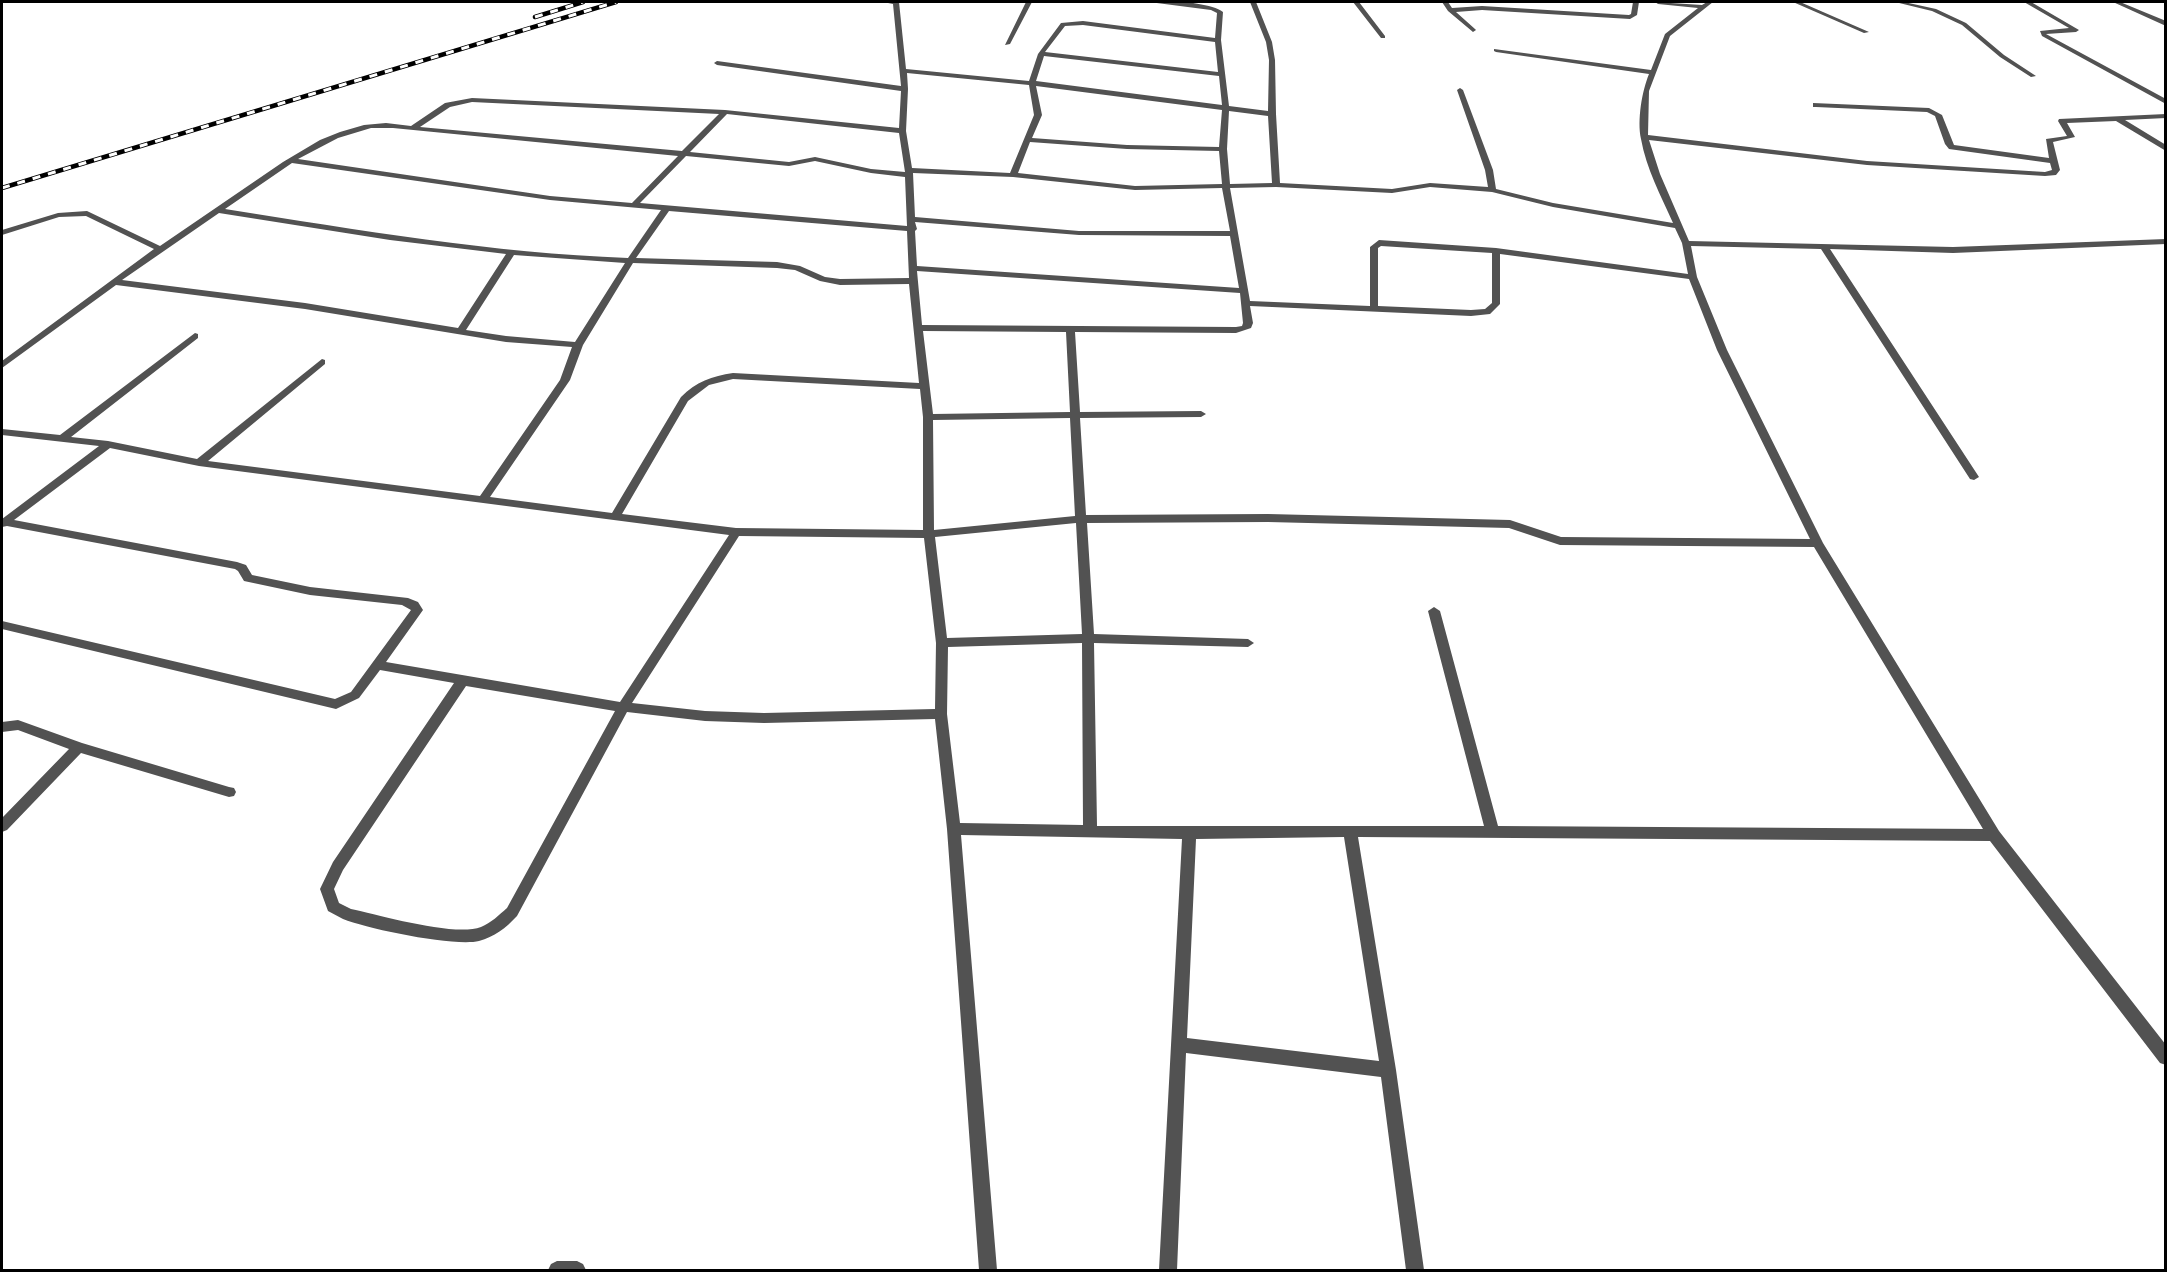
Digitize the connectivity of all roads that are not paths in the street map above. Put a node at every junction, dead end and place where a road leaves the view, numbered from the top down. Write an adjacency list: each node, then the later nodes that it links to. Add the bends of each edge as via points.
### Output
1 (886, 2): 2 (street)
2 (896, 2): 25 (street)
3 (1029, 2): 21 (street)
4 (1152, 2): 20 (street, via 1219,10)
5 (1253, 2): 36 (street, via 1269,42)
6 (1356, 2): 19 (street)
7 (1445, 2): 15 (street)
8 (1636, 2): 15 (street, via 1630,17 1482,8)
9 (1658, 2): 14 (street)
10 (1796, 2): 18 (street)
11 (1898, 2): 28 (street, via 1934,10 1964,24)
12 (2027, 2): 32 (street, via 2076,30 2042,32 2044,35)
13 (2116, 2): 16 (street)
14 (1706, 4): 26 (street, via 1667,35)
15 (1450, 10): 17 (street)
16 (2166, 24)
17 (1473, 30)
18 (1866, 32)
19 (1383, 37)
20 (1218, 40): 23 (street, via 1071,22 1059,27); 27 (street)
21 (1006, 44)
22 (1496, 50): 26 (street)
23 (1041, 54): 27 (street); 29 (street)
24 (717, 63): 30 (street)
25 (903, 71): 29 (street); 30 (street)
26 (1653, 72): 41 (street, via 1646,91)
27 (1221, 74): 34 (street)
28 (2032, 76)
29 (1032, 83): 34 (street); 42 (street, via 1038,115)
30 (905, 90): 40 (street)
31 (1460, 90): 52 (street, via 1489,170)
32 (2166, 102)
33 (1816, 105): 47 (street, via 1929,110 1938,115 1952,147)
34 (1226, 108): 36 (street); 43 (street)
35 (725, 112): 39 (street, via 472,100 448,105); 40 (street); 45 (street)
36 (1272, 114): 50 (street)
37 (2166, 116): 38 (street)
38 (2117, 118): 44 (street); 47 (street, via 2062,121 2072,137 2049,141)
39 (413, 128): 45 (street); 46 (street, via 356,128 316,145)
40 (902, 131): 48 (street)
41 (1644, 137): 47 (street, via 1940,169 2053,173); 57 (street)
42 (1028, 140): 43 (street); 49 (street)
43 (1223, 149): 51 (street)
44 (2166, 149)
45 (686, 153): 48 (street, via 789,164 815,159 871,171); 53 (street)
46 (293, 161): 53 (street); 55 (street)
47 (2055, 161)
48 (909, 173): 49 (street); 56 (street)
49 (1013, 175): 51 (street, via 1136,188)
50 (1276, 185): 51 (street); 52 (street, via 1392,190 1430,185)
51 (1226, 186): 59 (street)
52 (1492, 190): 57 (street, via 1553,206)
53 (633, 206): 54 (street)
54 (666, 209): 56 (street); 66 (street)
55 (217, 210): 63 (street); 65 (street, via 413,241)
56 (912, 224): 59 (street, via 1079,233); 67 (street)
57 (1679, 226): 61 (street)
58 (2, 232): 63 (street, via 58,214 87,213)
59 (1235, 234): 71 (street)
60 (2166, 241): 62 (street, via 1953,250)
61 (1686, 243): 62 (street); 68 (street)
62 (1824, 247): 89 (street)
63 (160, 249): 70 (street)
64 (1496, 251): 68 (street); 73 (street, via 1496,304 1487,312); 73 (street, via 1375,244)
65 (512, 252): 66 (street); 76 (street)
66 (630, 261): 69 (street, via 777,265 840,282); 78 (street)
67 (912, 268): 69 (street); 71 (street)
68 (1693, 277): 96 (street, via 1722,350)
69 (913, 281): 74 (street)
70 (114, 282): 76 (street); 80 (street)
71 (1244, 291): 72 (street)
72 (1245, 303): 73 (street); 75 (street, via 1248,323 1242,330)
73 (1374, 307)
74 (918, 328): 75 (street); 81 (street)
75 (1070, 328): 82 (street)
76 (461, 331): 78 (street)
77 (195, 336): 86 (street)
78 (578, 345): 90 (street, via 565,380)
79 (322, 362): 88 (street)
80 (2, 365)
81 (924, 386): 84 (street); 91 (street, via 733,376 711,379 696,386 684,399)
82 (1075, 413): 83 (street); 84 (street); 92 (street)
83 (1202, 414)
84 (928, 417): 95 (street)
85 (2, 432): 86 (street)
86 (62, 439): 87 (street)
87 (108, 444): 88 (street); 93 (street)
88 (199, 463): 90 (street)
89 (1974, 477)
90 (483, 499): 91 (street)
91 (616, 515): 94 (street)
92 (1081, 519): 95 (street); 96 (street, via 1268,518 1510,525 1560,541); 99 (street)
93 (4, 524): 102 (street, via 237,566 254,581 414,605 417,610 413,619)
94 (736, 532): 95 (street); 104 (street)
95 (935, 533): 100 (street)
96 (1817, 543): 115 (street)
97 (1434, 611): 112 (street)
98 (2, 625): 102 (street, via 328,704 355,695)
99 (1088, 638): 100 (street); 101 (street); 113 (street)
100 (942, 643): 105 (street)
101 (1248, 643)
102 (378, 665): 103 (street)
103 (463, 680): 104 (street); 104 (street, via 338,866 327,889 333,907 348,915 448,935 475,936 496,928 512,912)
104 (624, 705): 105 (street, via 752,718)
105 (941, 714): 110 (street)
106 (2, 727): 107 (street, via 18,725)
107 (79, 747): 108 (street); 109 (street)
108 (229, 792)
109 (2, 826)
110 (954, 829): 113 (street); 121 (street)
111 (1350, 831): 112 (street); 114 (street); 118 (street)
112 (1492, 831): 115 (street)
113 (1090, 832): 114 (street)
114 (1189, 833): 116 (street)
115 (1994, 835): 117 (street)
116 (1180, 1045): 118 (street); 122 (street)
117 (2166, 1059)
118 (1388, 1070): 123 (street)
119 (557, 1270): 120 (street)
120 (577, 1270)
121 (988, 1270)
122 (1168, 1270)
123 (1415, 1270)

